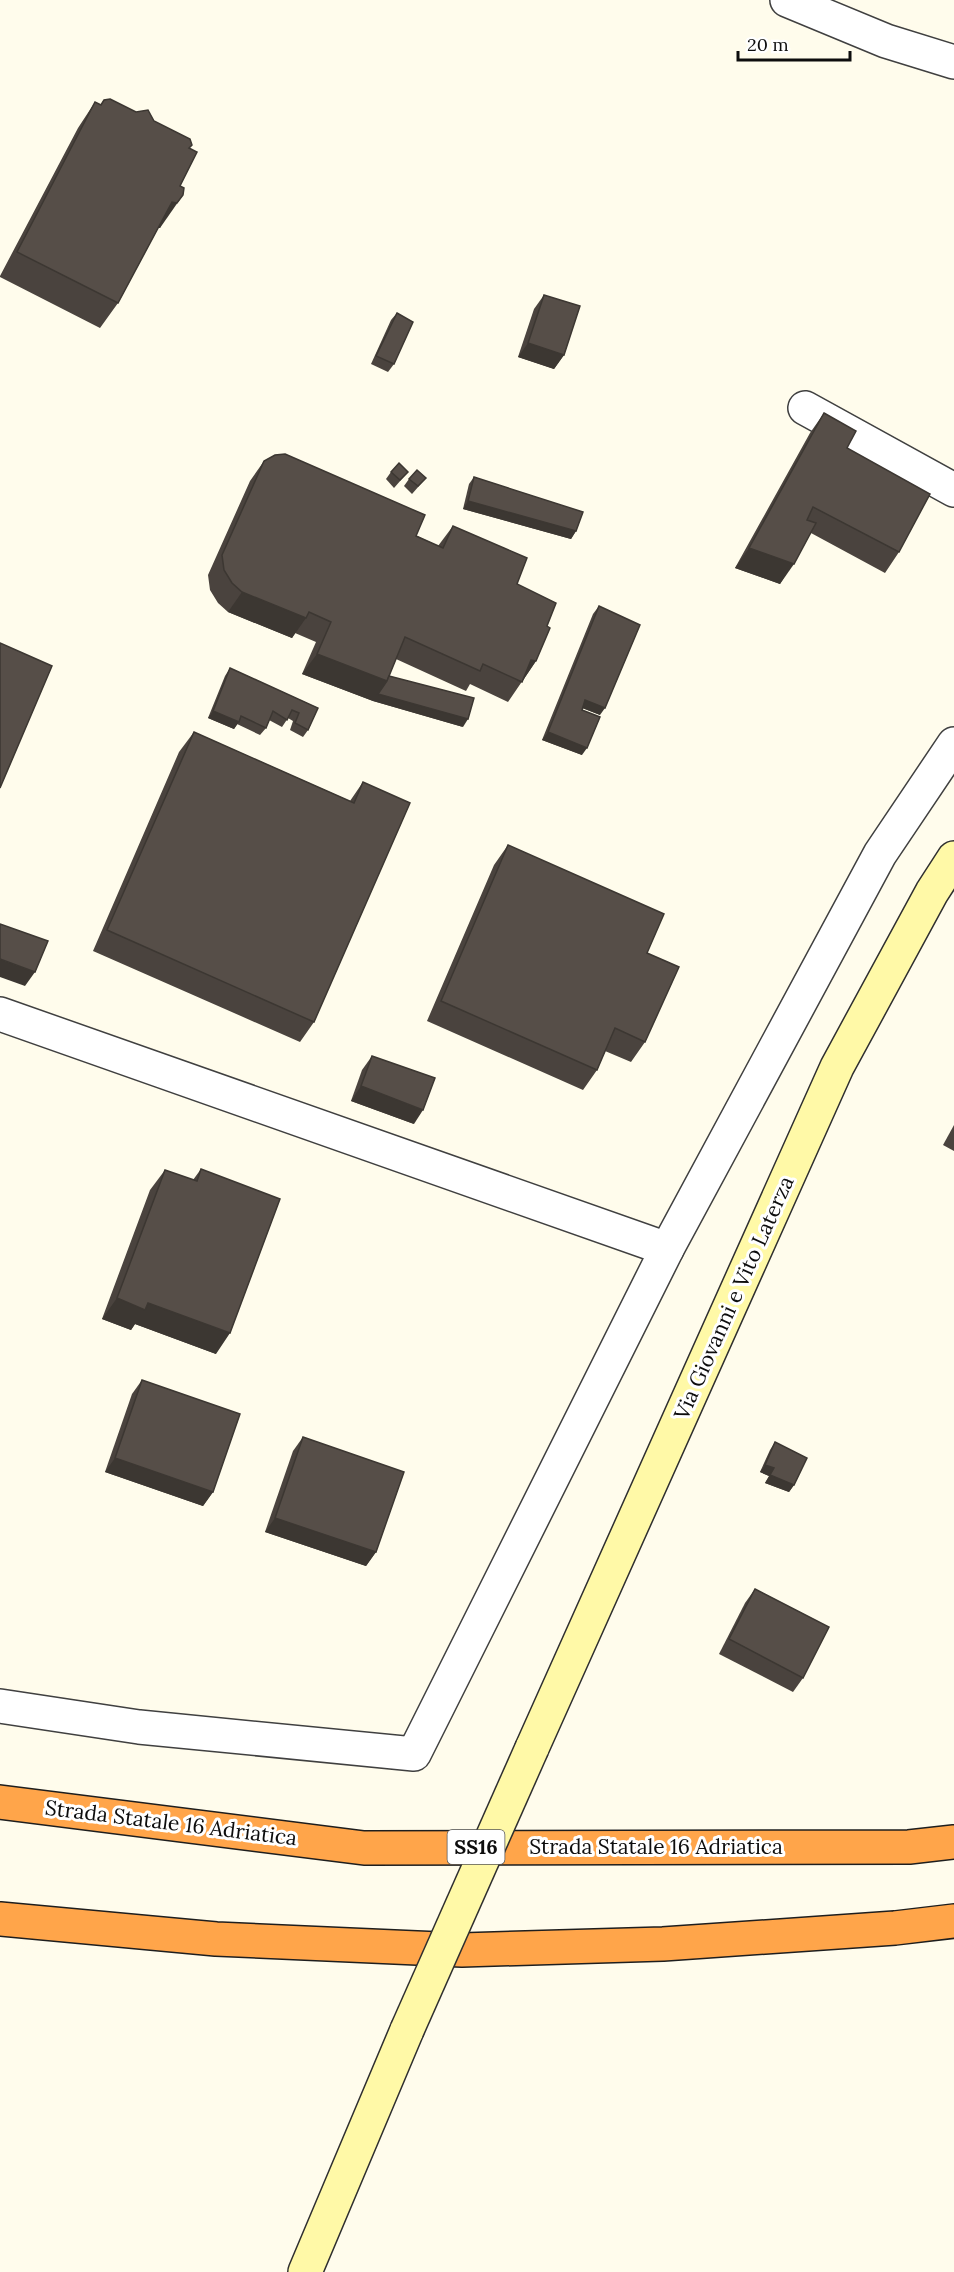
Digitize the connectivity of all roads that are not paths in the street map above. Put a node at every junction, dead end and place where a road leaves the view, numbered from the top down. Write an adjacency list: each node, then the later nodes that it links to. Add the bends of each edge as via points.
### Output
1 (787, 0): 2 (street, via 886,41)
2 (954, 62)
3 (806, 408): 4 (street)
4 (954, 490)
5 (954, 744): 8 (street, via 880,854)
6 (954, 858): 14 (street, Via Giovanni e Vito Laterza, bridge, via 837,1067 407,2030)
7 (0, 1014): 8 (street)
8 (667, 1250): 9 (street, via 414,1754 139,1727)
9 (0, 1706)
10 (0, 1802): 11 (highway, Strada Statale 16 Adriatica / SS16, via 364,1848 909,1847)
11 (954, 1842)
12 (0, 1919): 13 (highway, via 216,1939 462,1950 663,1944)
13 (954, 1921)
14 (305, 2272)

